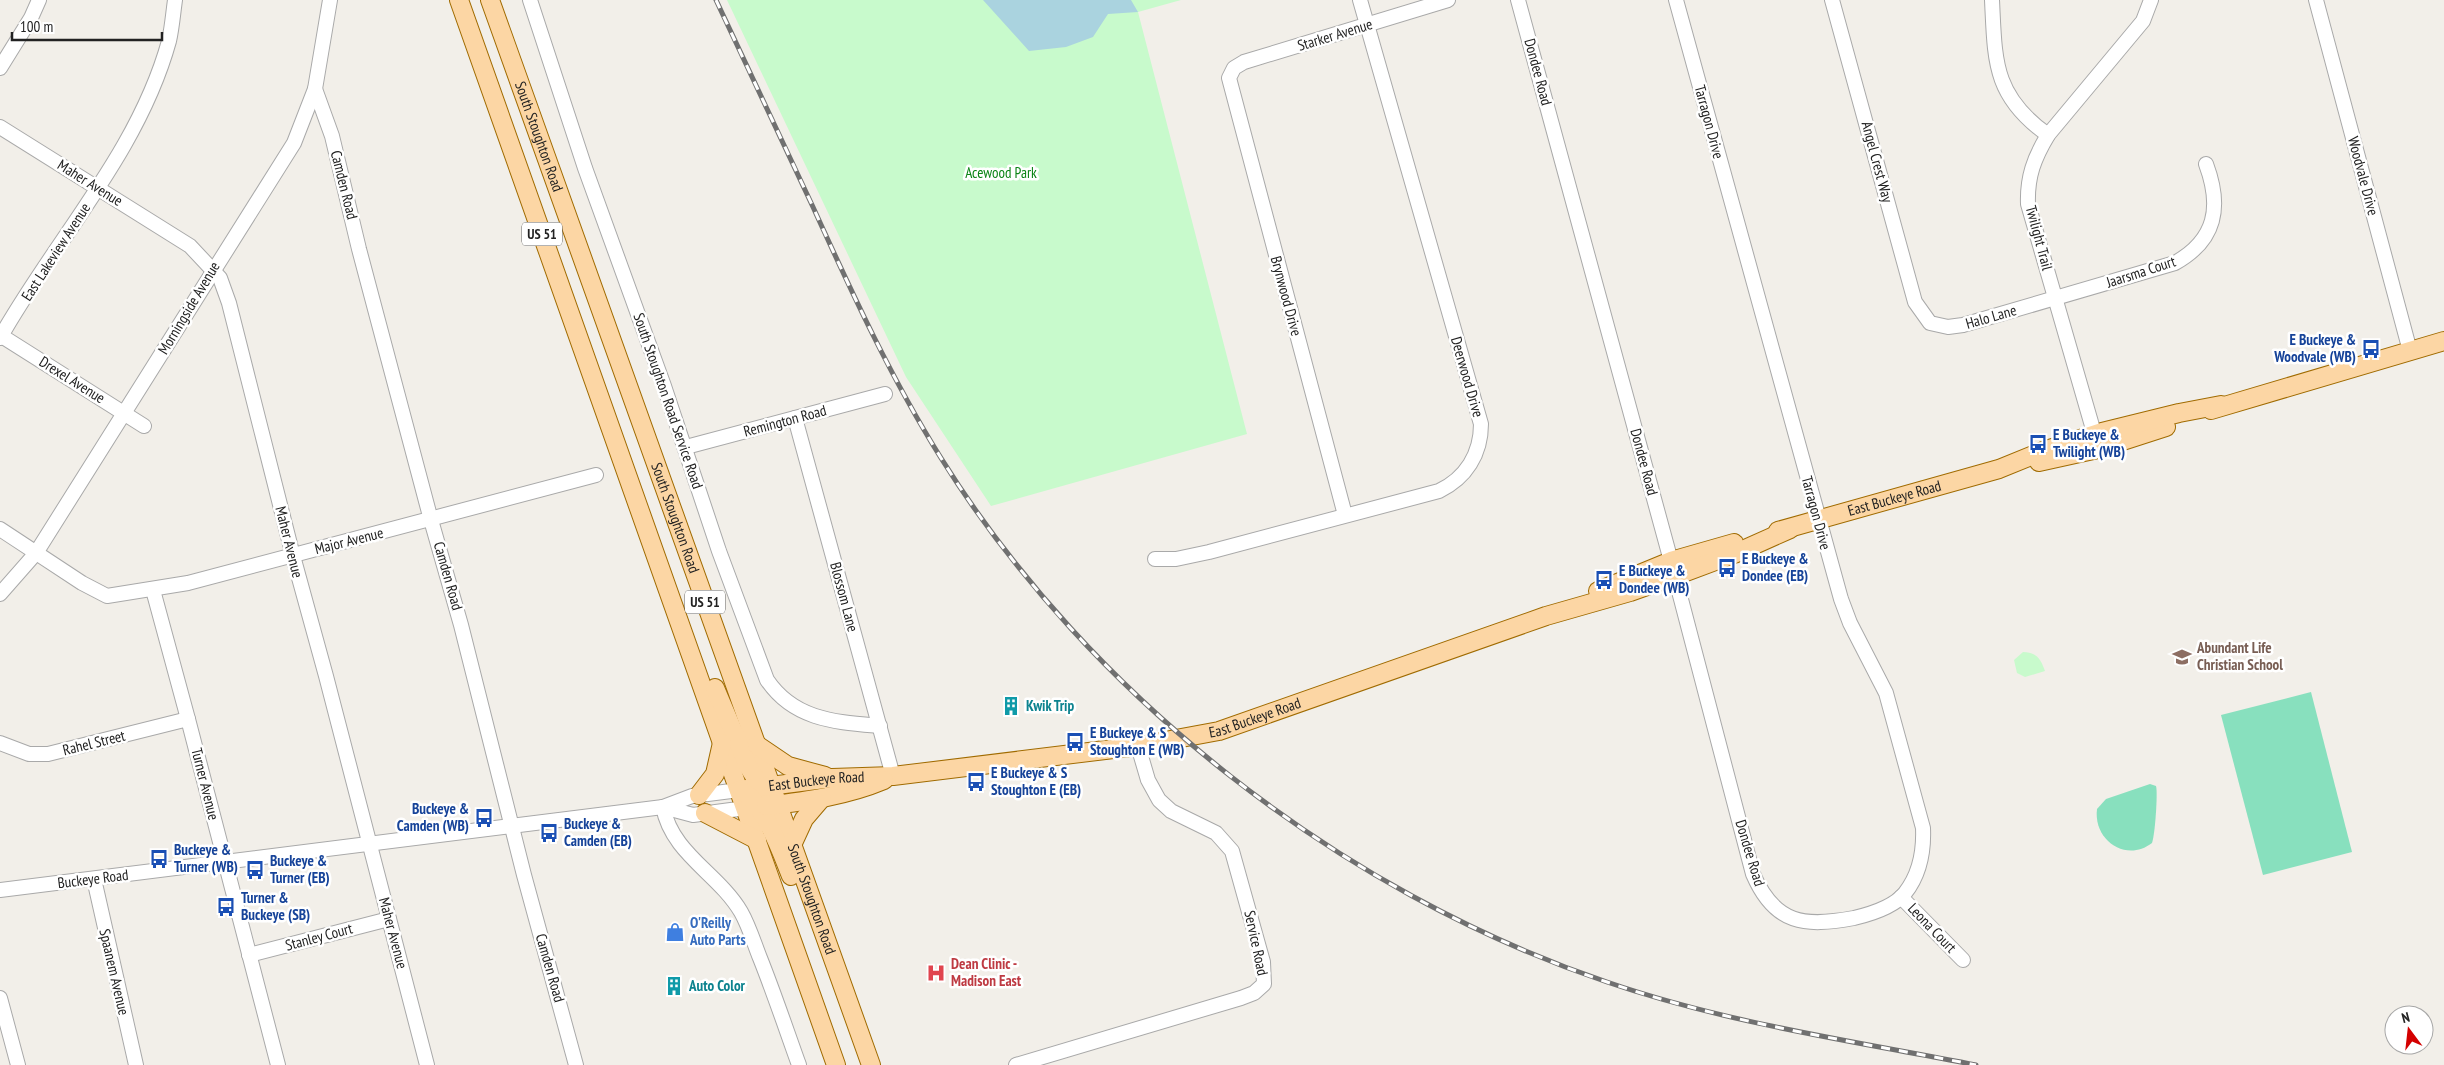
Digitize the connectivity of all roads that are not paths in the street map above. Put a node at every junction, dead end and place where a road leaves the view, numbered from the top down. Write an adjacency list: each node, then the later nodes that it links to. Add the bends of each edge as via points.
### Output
1 (39, 0): 16 (street)
2 (175, 0): 22 (street, East Lakeview Avenue, via 169,40 152,86 134,125)
3 (330, 0): 18 (street, Morningside Avenue)
4 (460, 0): 41 (main road, South Stoughton Road / US 51)
5 (490, 0): 51 (main road, South Stoughton Road / US 51)
6 (530, 0): 34 (street, South Stoughton Road Service Road, via 585,168)
7 (1360, 0): 15 (street, Deerwood Drive)
8 (1448, 0): 15 (street, Starker Avenue)
9 (1518, 0): 44 (street, Dondee Road)
10 (1676, 0): 38 (street, Tarragon Drive)
11 (1832, 0): 25 (street, Angel Crest Way, via 1915,302)
12 (1992, 0): 20 (street, via 1994,51 2000,77 2014,103)
13 (2150, 0): 20 (street, Twilight Trail, via 2143,20)
14 (2316, 0): 28 (street, Woodvale Drive)
15 (1369, 25): 17 (street, Starker Avenue, via 1240,63); 36 (street, Deerwood Drive, via 1481,432 1471,463 1447,487)
16 (0, 68)
17 (1229, 78): 36 (street, Brynwood Drive)
18 (315, 89): 23 (street, Morningside Avenue, via 294,143); 37 (street, Camden Road, via 332,136)
19 (0, 127): 22 (street, Maher Avenue)
20 (2048, 134): 24 (street, Twilight Trail, via 2031,167 2028,196)
21 (2206, 164): 24 (street, Jaarsma Court, via 2212,180 2213,215 2209,232 2199,246 2175,263)
22 (96, 189): 23 (street, Maher Avenue, via 190,246); 26 (street, East Lakeview Avenue)
23 (213, 269): 30 (street, Morningside Avenue); 42 (street, Maher Avenue, via 220,278 229,303)
24 (2054, 298): 25 (street, Halo Lane, via 1963,325 1936,326); 33 (street, Twilight Trail)
25 (1928, 321)
26 (1, 336): 30 (street, Drexel Avenue)
27 (2444, 342): 28 (main road, East Buckeye Road)
28 (2410, 351): 33 (main road, East Buckeye Road, via 2221,405 2179,413)
29 (885, 394): 31 (street, Remington Road)
30 (124, 413): 32 (street, Drexel Avenue); 40 (street, Morningside Avenue)
31 (795, 418): 34 (street, Remington Road); 48 (street, Blossom Lane)
32 (144, 426)
33 (2096, 442): 38 (main road, East Buckeye Road, via 2043,451 2000,469)
34 (686, 447): 48 (street, South Stoughton Road Service Road, via 766,680 775,693 795,709 808,714)
35 (596, 475): 37 (street, Major Avenue)
36 (1345, 515): 43 (street, Deerwood Drive, via 1209,552 1176,559)
37 (431, 520): 42 (street, Major Avenue); 63 (street, Camden Road)
38 (1818, 521): 44 (main road, East Buckeye Road); 70 (street, Tarragon Drive, via 1850,623 1886,693 1923,828 1924,848 1920,863)
39 (0, 529): 40 (street, Major Avenue)
40 (36, 553): 45 (street, Major Avenue, via 99,594 107,596); 46 (street, Morningside Avenue)
41 (655, 553): 50 (main road, South Stoughton Road / US 51); 55 (main road, via 700,648 736,740)
42 (293, 556): 45 (street, Major Avenue); 65 (street, Maher Avenue)
43 (1156, 559)
44 (1673, 569): 52 (main road, East Buckeye Road, via 1630,592 1546,616 1219,731); 71 (street, Dondee Road, via 1754,874 1761,892)
45 (152, 590): 47 (street, Turner Avenue)
46 (0, 594)
47 (188, 719): 49 (street, Rahel Street, via 48,754 29,754); 67 (street, Turner Avenue)
48 (880, 726): 53 (street, Blossom Lane)
49 (0, 743)
50 (722, 743): 56 (main road, South Stoughton Road / US 51); 57 (main road, via 715,774)
51 (757, 745): 54 (main road, via 788,766); 55 (main road, South Stoughton Road / US 51)
52 (1138, 746): 53 (main road, East Buckeye Road); 85 (street, Service Road, via 1148,780 1159,800 1171,811 1216,833 1232,851 1263,962 1264,984 1241,998)
53 (892, 776): 54 (main road, East Buckeye Road); 58 (main road, East Buckeye Road, via 858,791)
54 (832, 778): 55 (main road, East Buckeye Road)
55 (765, 786): 56 (main road, East Buckeye Road); 59 (main road, South Stoughton Road / US 51)
56 (739, 790): 57 (street, Buckeye Road); 61 (main road, South Stoughton Road / US 51)
57 (699, 795): 60 (street, Buckeye Road)
58 (822, 798): 59 (main road, East Buckeye Road); 66 (main road, via 804,819)
59 (777, 804): 61 (main road, East Buckeye Road); 66 (main road, South Stoughton Road / US 51)
60 (663, 807): 62 (street, Buckeye Road, via 693,815); 63 (street, Buckeye Road); 82 (street, via 676,840 741,912)
61 (752, 807): 62 (street, Buckeye Road); 64 (main road, South Stoughton Road / US 51); 84 (main road, via 788,868 856,1045)
62 (705, 813): 64 (main road)
63 (512, 824): 65 (street, Buckeye Road); 81 (street, Camden Road)
64 (757, 840): 83 (main road, South Stoughton Road / US 51)
65 (369, 845): 67 (street, Buckeye Road); 72 (street, Maher Avenue)
66 (792, 845): 84 (main road, South Stoughton Road / US 51)
67 (226, 862): 68 (street, Buckeye Road); 73 (street, Turner Avenue)
68 (94, 879): 69 (street, Buckeye Road); 78 (street, Spaanem Avenue)
69 (0, 890)
70 (1901, 897): 71 (street, Tarragon Drive, via 1862,916 1825,923 1802,922); 74 (street, Leona Court)
71 (1786, 915)
72 (389, 919): 73 (street, Stanley Court); 80 (street, Maher Avenue)
73 (249, 955): 79 (street, Turner Avenue)
74 (1963, 960)
75 (0, 998): 76 (street)
76 (7, 1051): 77 (street)
77 (18, 1065)
78 (136, 1065)
79 (278, 1065)
80 (427, 1065)
81 (576, 1065)
82 (799, 1065)
83 (836, 1065)
84 (870, 1065)
85 (1016, 1065)

